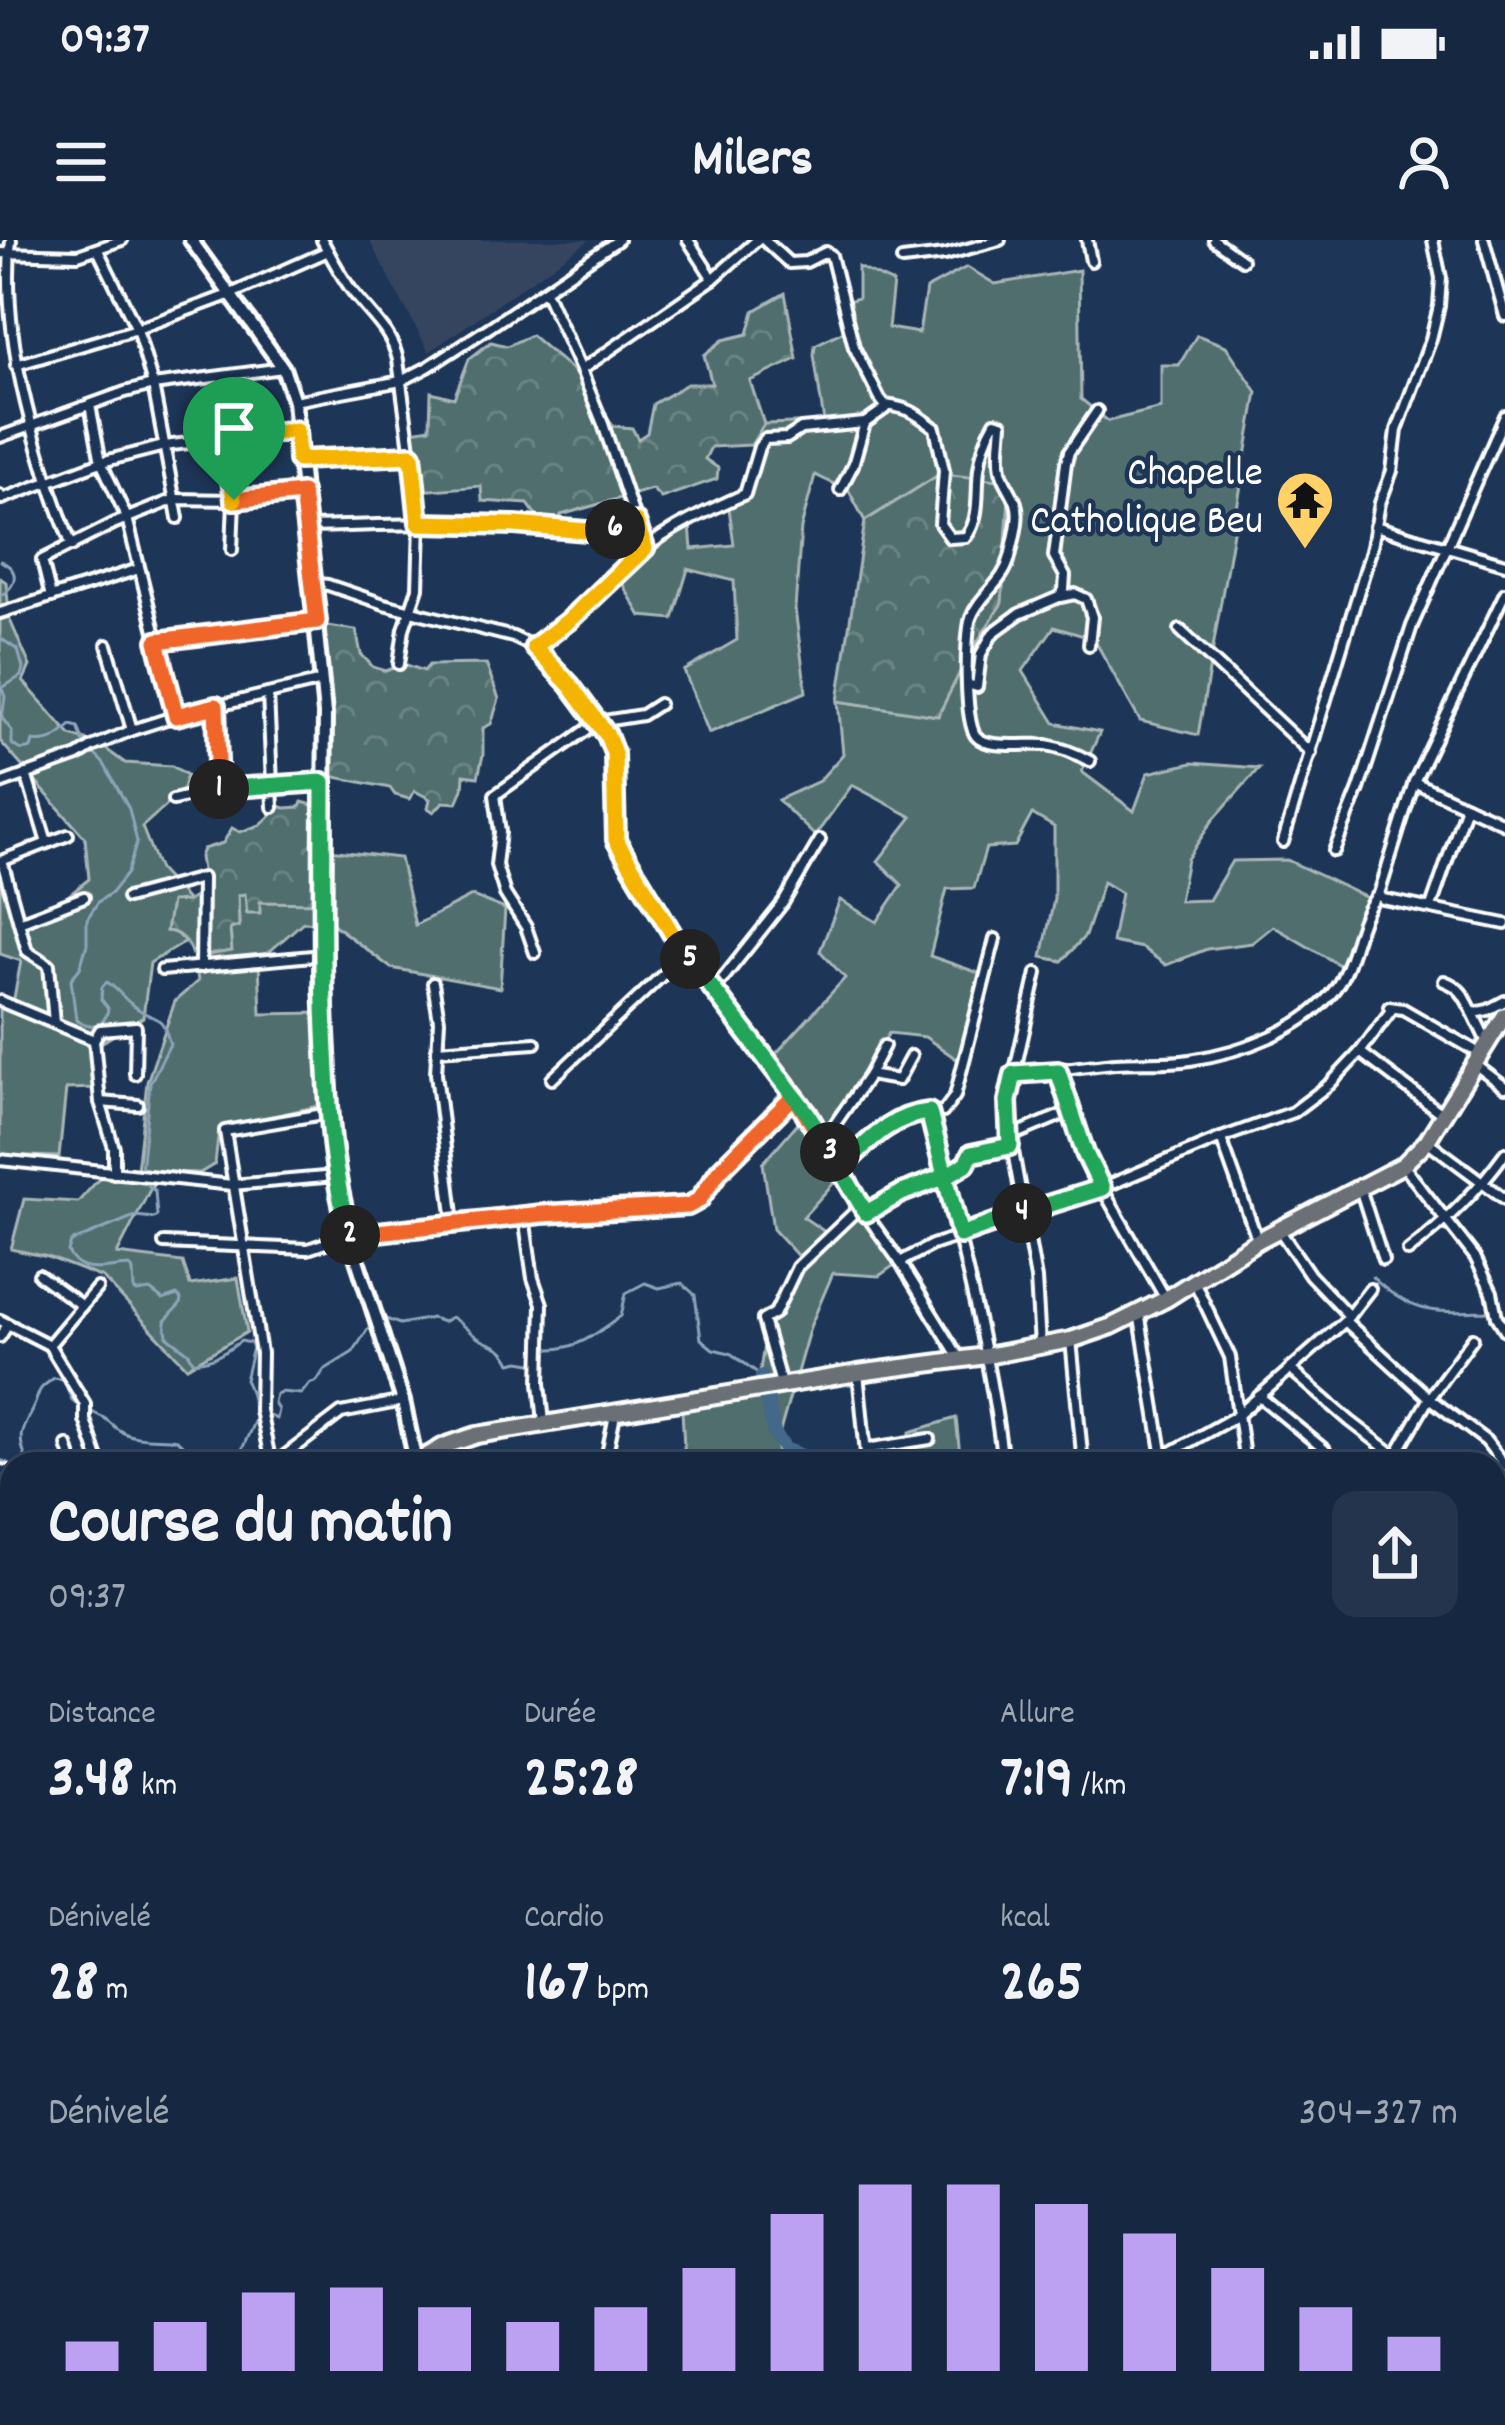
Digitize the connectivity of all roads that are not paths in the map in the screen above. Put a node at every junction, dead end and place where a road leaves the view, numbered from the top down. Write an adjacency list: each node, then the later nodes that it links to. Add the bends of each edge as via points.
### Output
1 (11, 240): 15 (street)
2 (122, 240): 13 (street)
3 (191, 240): 21 (street)
4 (322, 240): 14 (street)
5 (618, 240): 20 (street)
6 (688, 240): 19 (street)
7 (761, 240): 19 (street); 33 (street, via 789,263 831,255 854,347)
8 (1000, 240): 16 (street)
9 (1087, 240): 18 (street)
10 (1214, 240): 17 (street)
11 (1433, 240): 55 (street, via 1439,306)
12 (1487, 242): 22 (street)
13 (98, 250): 15 (street); 25 (street)
14 (328, 251): 21 (street); 29 (street, via 394,344)
15 (4, 254): 24 (street)
16 (902, 260)
17 (1241, 260)
18 (1091, 261)
19 (713, 279): 28 (street)
20 (545, 291): 28 (street); 29 (street)
21 (231, 295): 25 (street); 27 (street)
22 (1504, 304): 23 (street)
23 (1505, 316)
24 (3, 328): 26 (street)
25 (137, 329): 26 (street); 30 (street)
26 (16, 365): 37 (street)
27 (283, 368): 30 (street); 31 (street)
28 (581, 370): 53 (street)
29 (401, 381): 31 (street); 42 (street)
30 (154, 385): 32 (street); 41 (street)
31 (294, 400): 38 (street)
32 (90, 404): 37 (street); 44 (street)
33 (889, 406): 36 (street); 77 (street, via 935,428 944,470 940,524 950,538 973,527 983,447 994,422 1002,424 1001,471 1018,510 1009,562 971,616)
34 (1097, 411): 66 (street, via 1066,464 1054,556 1065,576)
35 (1505, 416): 57 (street)
36 (865, 423): 46 (street); 59 (street, via 765,439 746,494)
37 (30, 427): 39 (street); 45 (street)
38 (296, 430): 40 (street); 43 (street)
39 (0, 437)
40 (225, 439): 41 (street); 50 (street)
41 (164, 446): 44 (street); 49 (street)
42 (412, 455): 43 (street); 54 (street)
43 (298, 460): 47 (street)
44 (101, 462): 45 (street); 51 (street)
45 (46, 482): 48 (street); 58 (street)
46 (840, 490)
47 (302, 493): 50 (street); 56 (street)
48 (0, 495)
49 (175, 500): 50 (street); 51 (street); 52 (street)
50 (234, 500): 60 (street)
51 (127, 518): 58 (street); 62 (street)
52 (178, 518)
53 (636, 522): 54 (street, via 599,532); 59 (street)
54 (419, 523): 56 (street); 67 (street)
55 (1375, 526): 57 (street); 84 (street)
56 (304, 527): 63 (street)
57 (1446, 545): 61 (street); 100 (street)
58 (72, 546): 65 (street, via 41,560)
59 (645, 548): 74 (street)
60 (232, 550)
61 (1505, 564)
62 (139, 569): 65 (street); 71 (street)
63 (312, 583): 67 (street); 69 (street)
64 (1505, 593): 88 (street)
65 (51, 597): 68 (street)
66 (1059, 597): 73 (street, via 1086,599); 77 (street, via 993,633 977,687)
67 (412, 610): 74 (street); 75 (street)
68 (0, 613)
69 (317, 621): 71 (street); 76 (street)
70 (1180, 630): 84 (street)
71 (157, 641): 81 (street)
72 (107, 644): 83 (street)
73 (1088, 645)
74 (534, 647): 82 (street)
75 (399, 664)
76 (323, 681): 78 (street); 87 (street)
77 (967, 684): 85 (street, via 971,727 985,742 1042,745)
78 (268, 694): 80 (street); 90 (street)
79 (659, 704): 82 (street)
80 (216, 706): 81 (street); 91 (street)
81 (176, 716): 83 (street)
82 (598, 722): 109 (street, via 495,795 496,866); 110 (street, via 614,753 616,840)
83 (132, 730): 86 (street)
84 (1311, 752): 98 (street)
85 (1090, 760)
86 (26, 774): 89 (street); 99 (street)
87 (323, 782): 90 (street); 111 (street)
88 (1414, 782): 93 (street); 102 (street)
89 (0, 784)
90 (272, 784): 91 (street); 94 (street)
91 (218, 789): 92 (street)
92 (173, 800)
93 (1466, 806): 95 (street); 105 (street)
94 (273, 807)
95 (1505, 824)
96 (68, 835): 99 (street)
97 (820, 841): 117 (street)
98 (1283, 842)
99 (47, 843): 101 (street)
100 (1334, 850)
101 (1, 861): 106 (street)
102 (1379, 894): 105 (street); 130 (street, via 1337,986 1305,1019 1193,1060)
103 (84, 897): 106 (street)
104 (127, 898): 112 (street, via 202,878)
105 (1431, 907): 107 (street)
106 (19, 922): 122 (street, via 27,951 49,965)
107 (1505, 924)
108 (995, 939): 140 (street, via 955,1096 943,1112)
109 (535, 953)
110 (686, 953): 117 (street); 134 (street)
111 (323, 955): 112 (street); 141 (street)
112 (201, 967): 113 (street)
113 (163, 970)
114 (1037, 973): 132 (street)
115 (1444, 981): 120 (street)
116 (433, 983): 126 (street)
117 (713, 991): 136 (street)
118 (0, 1001): 122 (street)
119 (1505, 1001): 120 (street)
120 (1473, 1013): 128 (street)
121 (1505, 1015): 128 (highway)
122 (54, 1023): 123 (street)
123 (94, 1040): 131 (street, via 100,1030 136,1027); 137 (street)
124 (535, 1043): 126 (street)
125 (884, 1046): 133 (street)
126 (436, 1050): 163 (street)
127 (1360, 1052): 128 (street, via 1389,1007); 142 (street); 143 (street, via 1293,1112)
128 (1481, 1054): 135 (street); 142 (highway)
129 (911, 1056): 133 (street, via 898,1080)
130 (1058, 1071): 132 (street); 139 (street)
131 (135, 1074)
132 (1014, 1074): 146 (street)
133 (869, 1075): 144 (street)
134 (552, 1078)
135 (1505, 1087)
136 (794, 1096): 144 (street); 161 (street, via 688,1206)
137 (100, 1102): 138 (street); 151 (street)
138 (138, 1105)
139 (1071, 1111): 146 (street); 156 (street)
140 (929, 1112): 150 (street, via 897,1119); 153 (street)
141 (328, 1113): 152 (street); 155 (street, via 226,1131)
142 (1442, 1114): 145 (highway)
143 (1221, 1138): 156 (street); 167 (street)
144 (823, 1141): 150 (street)
145 (1427, 1141): 149 (highway); 154 (street)
146 (1010, 1142): 153 (street, via 971,1154); 160 (street)
147 (1505, 1153): 154 (street)
148 (0, 1160): 151 (street)
149 (1403, 1165): 157 (highway); 162 (street)
150 (840, 1169): 159 (street)
151 (114, 1173): 155 (street)
152 (336, 1176): 155 (street); 165 (street)
153 (946, 1176): 159 (street); 166 (street)
154 (1483, 1184): 158 (street); 162 (street)
155 (232, 1185): 169 (street)
156 (1102, 1188): 160 (street); 177 (street)
157 (1360, 1188): 164 (highway); 171 (street)
158 (1505, 1199)
159 (863, 1209): 172 (street); 192 (street, via 797,1267 775,1313 763,1320)
160 (1023, 1212): 166 (street); 187 (street)
161 (524, 1217): 163 (street); 198 (street, via 542,1304)
162 (1448, 1220): 170 (street); 182 (street, via 1474,1257)
163 (454, 1223): 165 (street)
164 (1279, 1230): 167 (highway); 180 (street)
165 (349, 1235): 169 (street, via 308,1249); 195 (street)
166 (960, 1235): 172 (street); 188 (street)
167 (1257, 1241): 174 (highway)
168 (164, 1243): 169 (street)
169 (243, 1248): 204 (street)
170 (1408, 1251)
171 (1383, 1260)
172 (900, 1262): 189 (street)
173 (39, 1275): 178 (street)
174 (1193, 1280): 177 (highway); 197 (street, via 1230,1357)
175 (97, 1288): 178 (street)
176 (1370, 1289): 180 (street)
177 (1166, 1299): 179 (highway)
178 (82, 1306): 186 (street)
179 (1139, 1311): 185 (highway); 212 (street)
180 (1347, 1318): 190 (street); 194 (street)
181 (4, 1323): 183 (street); 186 (street)
182 (1505, 1330)
183 (0, 1337)
184 (1473, 1338): 194 (street)
185 (1071, 1340): 187 (highway); 211 (street)
186 (49, 1345): 203 (street, via 86,1409)
187 (1040, 1346): 188 (highway)
188 (986, 1356): 189 (highway); 210 (street)
189 (960, 1359): 191 (highway)
190 (1290, 1370): 193 (street); 216 (street)
191 (858, 1373): 192 (highway); 201 (street)
192 (773, 1388): 196 (highway)
193 (1259, 1396): 197 (street); 215 (street)
194 (1429, 1398): 217 (street); 218 (street)
195 (403, 1400): 205 (street, via 341,1412); 206 (street)
196 (616, 1413): 198 (highway); 208 (street)
197 (1238, 1415): 213 (street); 214 (street)
198 (544, 1424): 207 (highway)
199 (931, 1439): 201 (street)
200 (67, 1445): 202 (street)
201 (866, 1449): 209 (street)
202 (69, 1452)
203 (97, 1452)
204 (270, 1452)
205 (289, 1452)
206 (413, 1452)
207 (434, 1452)
208 (608, 1452)
209 (866, 1452)
210 (1001, 1452)
211 (1082, 1452)
212 (1163, 1452)
213 (1177, 1452)
214 (1243, 1452)
215 (1325, 1452)
216 (1390, 1452)
217 (1397, 1452)
218 (1496, 1452)

